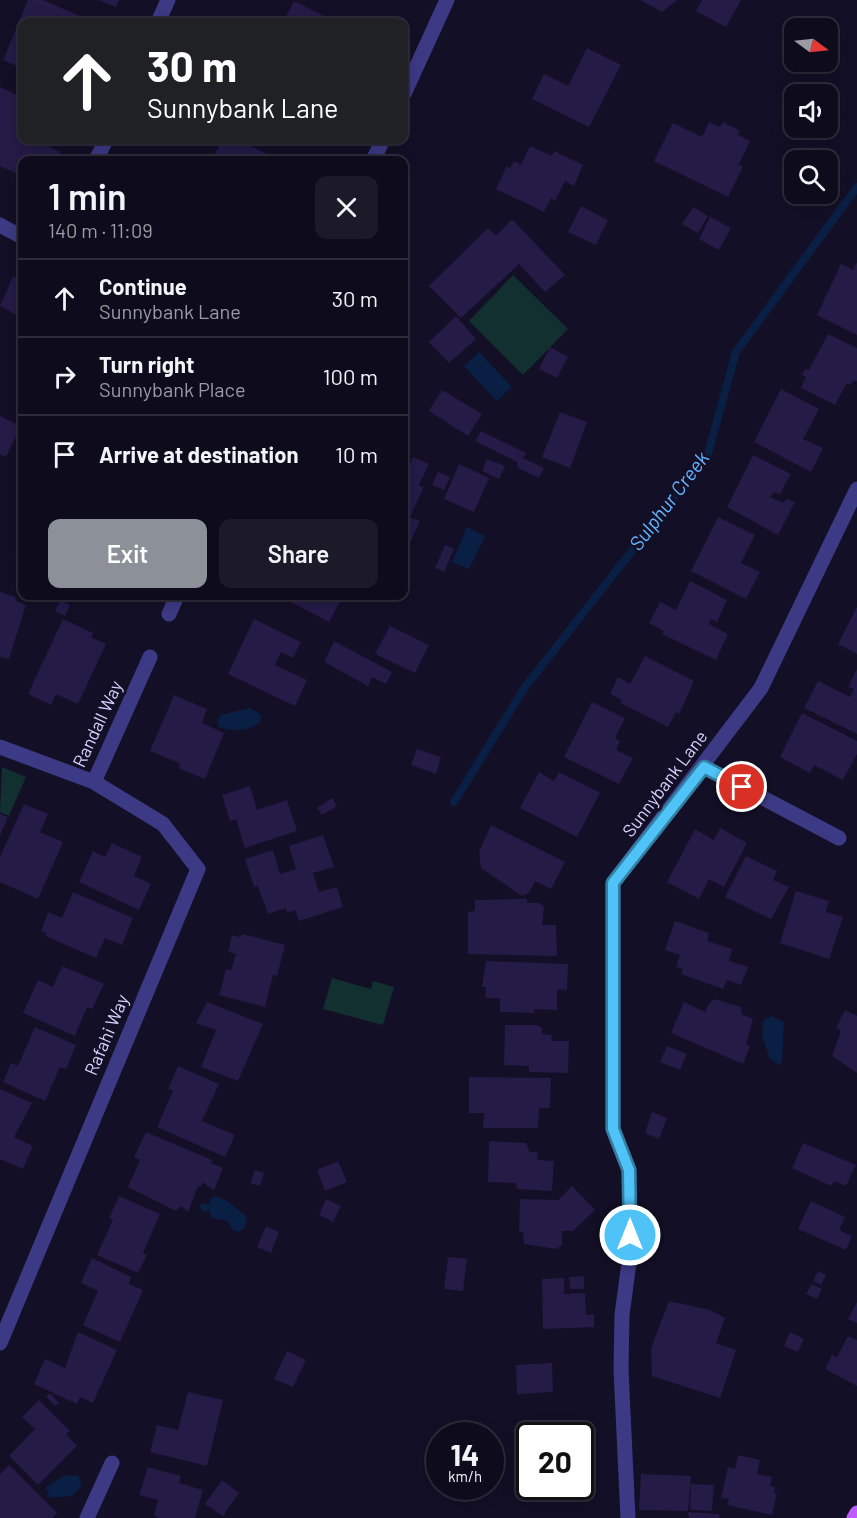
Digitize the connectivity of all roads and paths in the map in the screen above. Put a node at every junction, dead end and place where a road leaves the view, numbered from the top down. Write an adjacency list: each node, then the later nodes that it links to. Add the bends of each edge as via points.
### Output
1 (168, 0): 3 (street)
2 (447, 0): 4 (street)
3 (160, 18)
4 (408, 85)
5 (0, 225): 6 (street)
6 (18, 235)
7 (857, 489): 12 (street, Sunnybank Lane, via 761,688)
8 (175, 600): 9 (street)
9 (169, 614)
10 (150, 657): 13 (street, Randall Way)
11 (0, 747): 13 (street, Randall Way)
12 (704, 767): 14 (street); 18 (street, Sunnybank Lane, via 613,883 613,1129 629,1170 630,1255 622,1315 621,1370)
13 (94, 782): 15 (street, Rafahi Way, via 163,824 198,869)
14 (839, 838)
15 (0, 1343)
16 (112, 1463): 17 (street)
17 (87, 1518)
18 (628, 1518)

